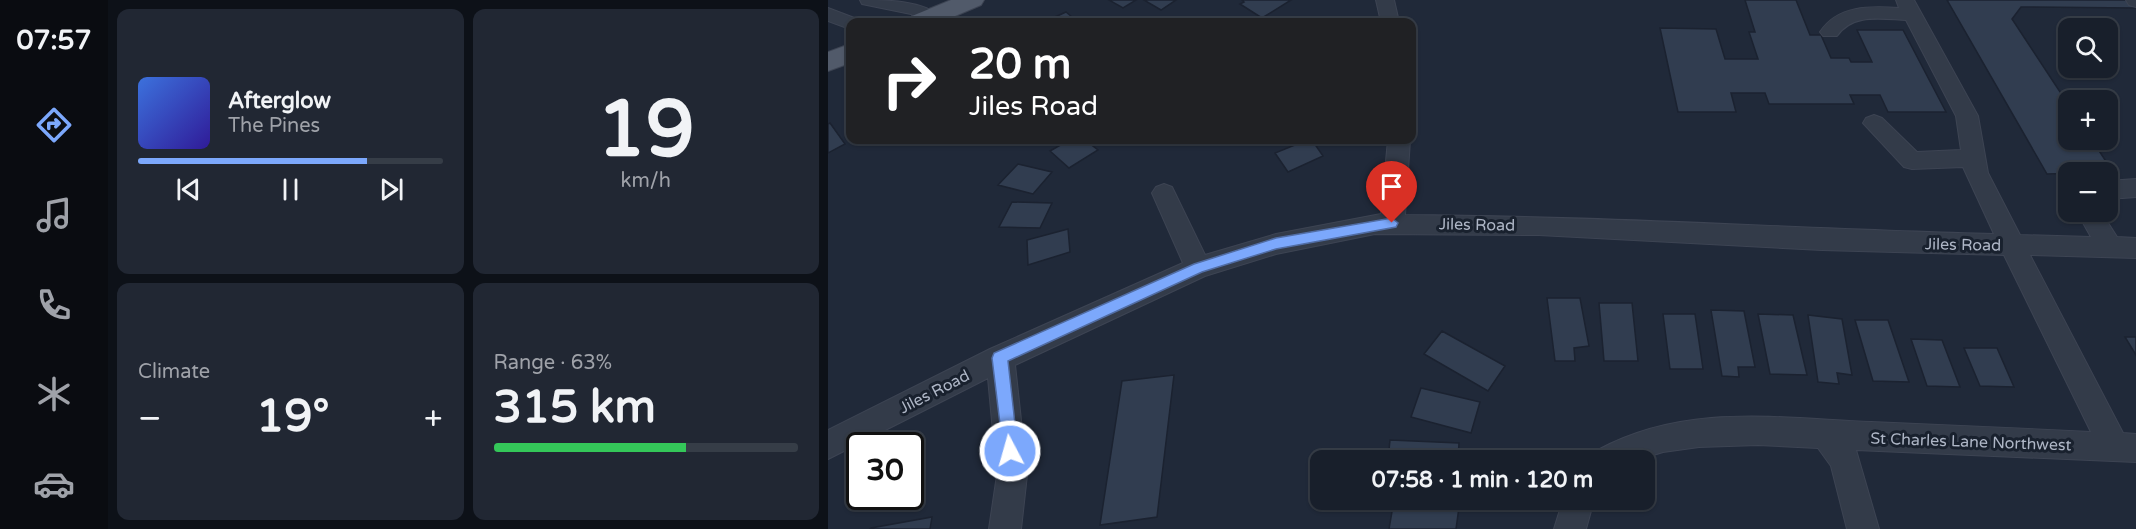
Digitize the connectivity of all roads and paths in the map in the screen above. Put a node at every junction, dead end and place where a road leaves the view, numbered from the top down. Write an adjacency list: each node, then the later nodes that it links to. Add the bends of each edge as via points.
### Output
1 (869, 0): 6 (street, via 917,9)
2 (972, 0): 7 (main road)
3 (1385, 0): 8 (street)
4 (1909, 7): 10 (street, via 1845,16 1834,23); 15 (street, St Charles Lane Northwest, via 1967,116)
5 (828, 14): 9 (street)
6 (924, 18)
7 (931, 18)
8 (1389, 18)
9 (846, 21)
10 (1830, 32)
11 (846, 55): 12 (main road)
12 (828, 62)
13 (1874, 123): 15 (street, via 1912,160)
14 (1400, 144): 20 (street)
15 (1974, 158): 21 (street, St Charles Lane Northwest, via 1976,173)
16 (2136, 188): 17 (street)
17 (2118, 189)
18 (1164, 193): 24 (street)
19 (2095, 222): 22 (street)
20 (1392, 223): 21 (street, Jiles Road, via 1539,225 1774,238); 24 (street, Jiles Road, via 1276,244)
21 (2014, 245): 22 (street, Jiles Road); 28 (street, St Charles Lane Northwest)
22 (2110, 248): 23 (street, Jiles Road)
23 (2136, 248)
24 (1198, 268): 25 (street, Jiles Road)
25 (1000, 358): 27 (street, Jiles Road); 31 (street, via 1012,475)
26 (1827, 435): 28 (street, St Charles Lane Northwest); 29 (street, St Charles Lane Northwest, via 1758,431 1661,436); 33 (street, via 1845,460)
27 (828, 446)
28 (2125, 448)
29 (1625, 450)
30 (1577, 510): 32 (street)
31 (1005, 529)
32 (1570, 529)
33 (1863, 529)

